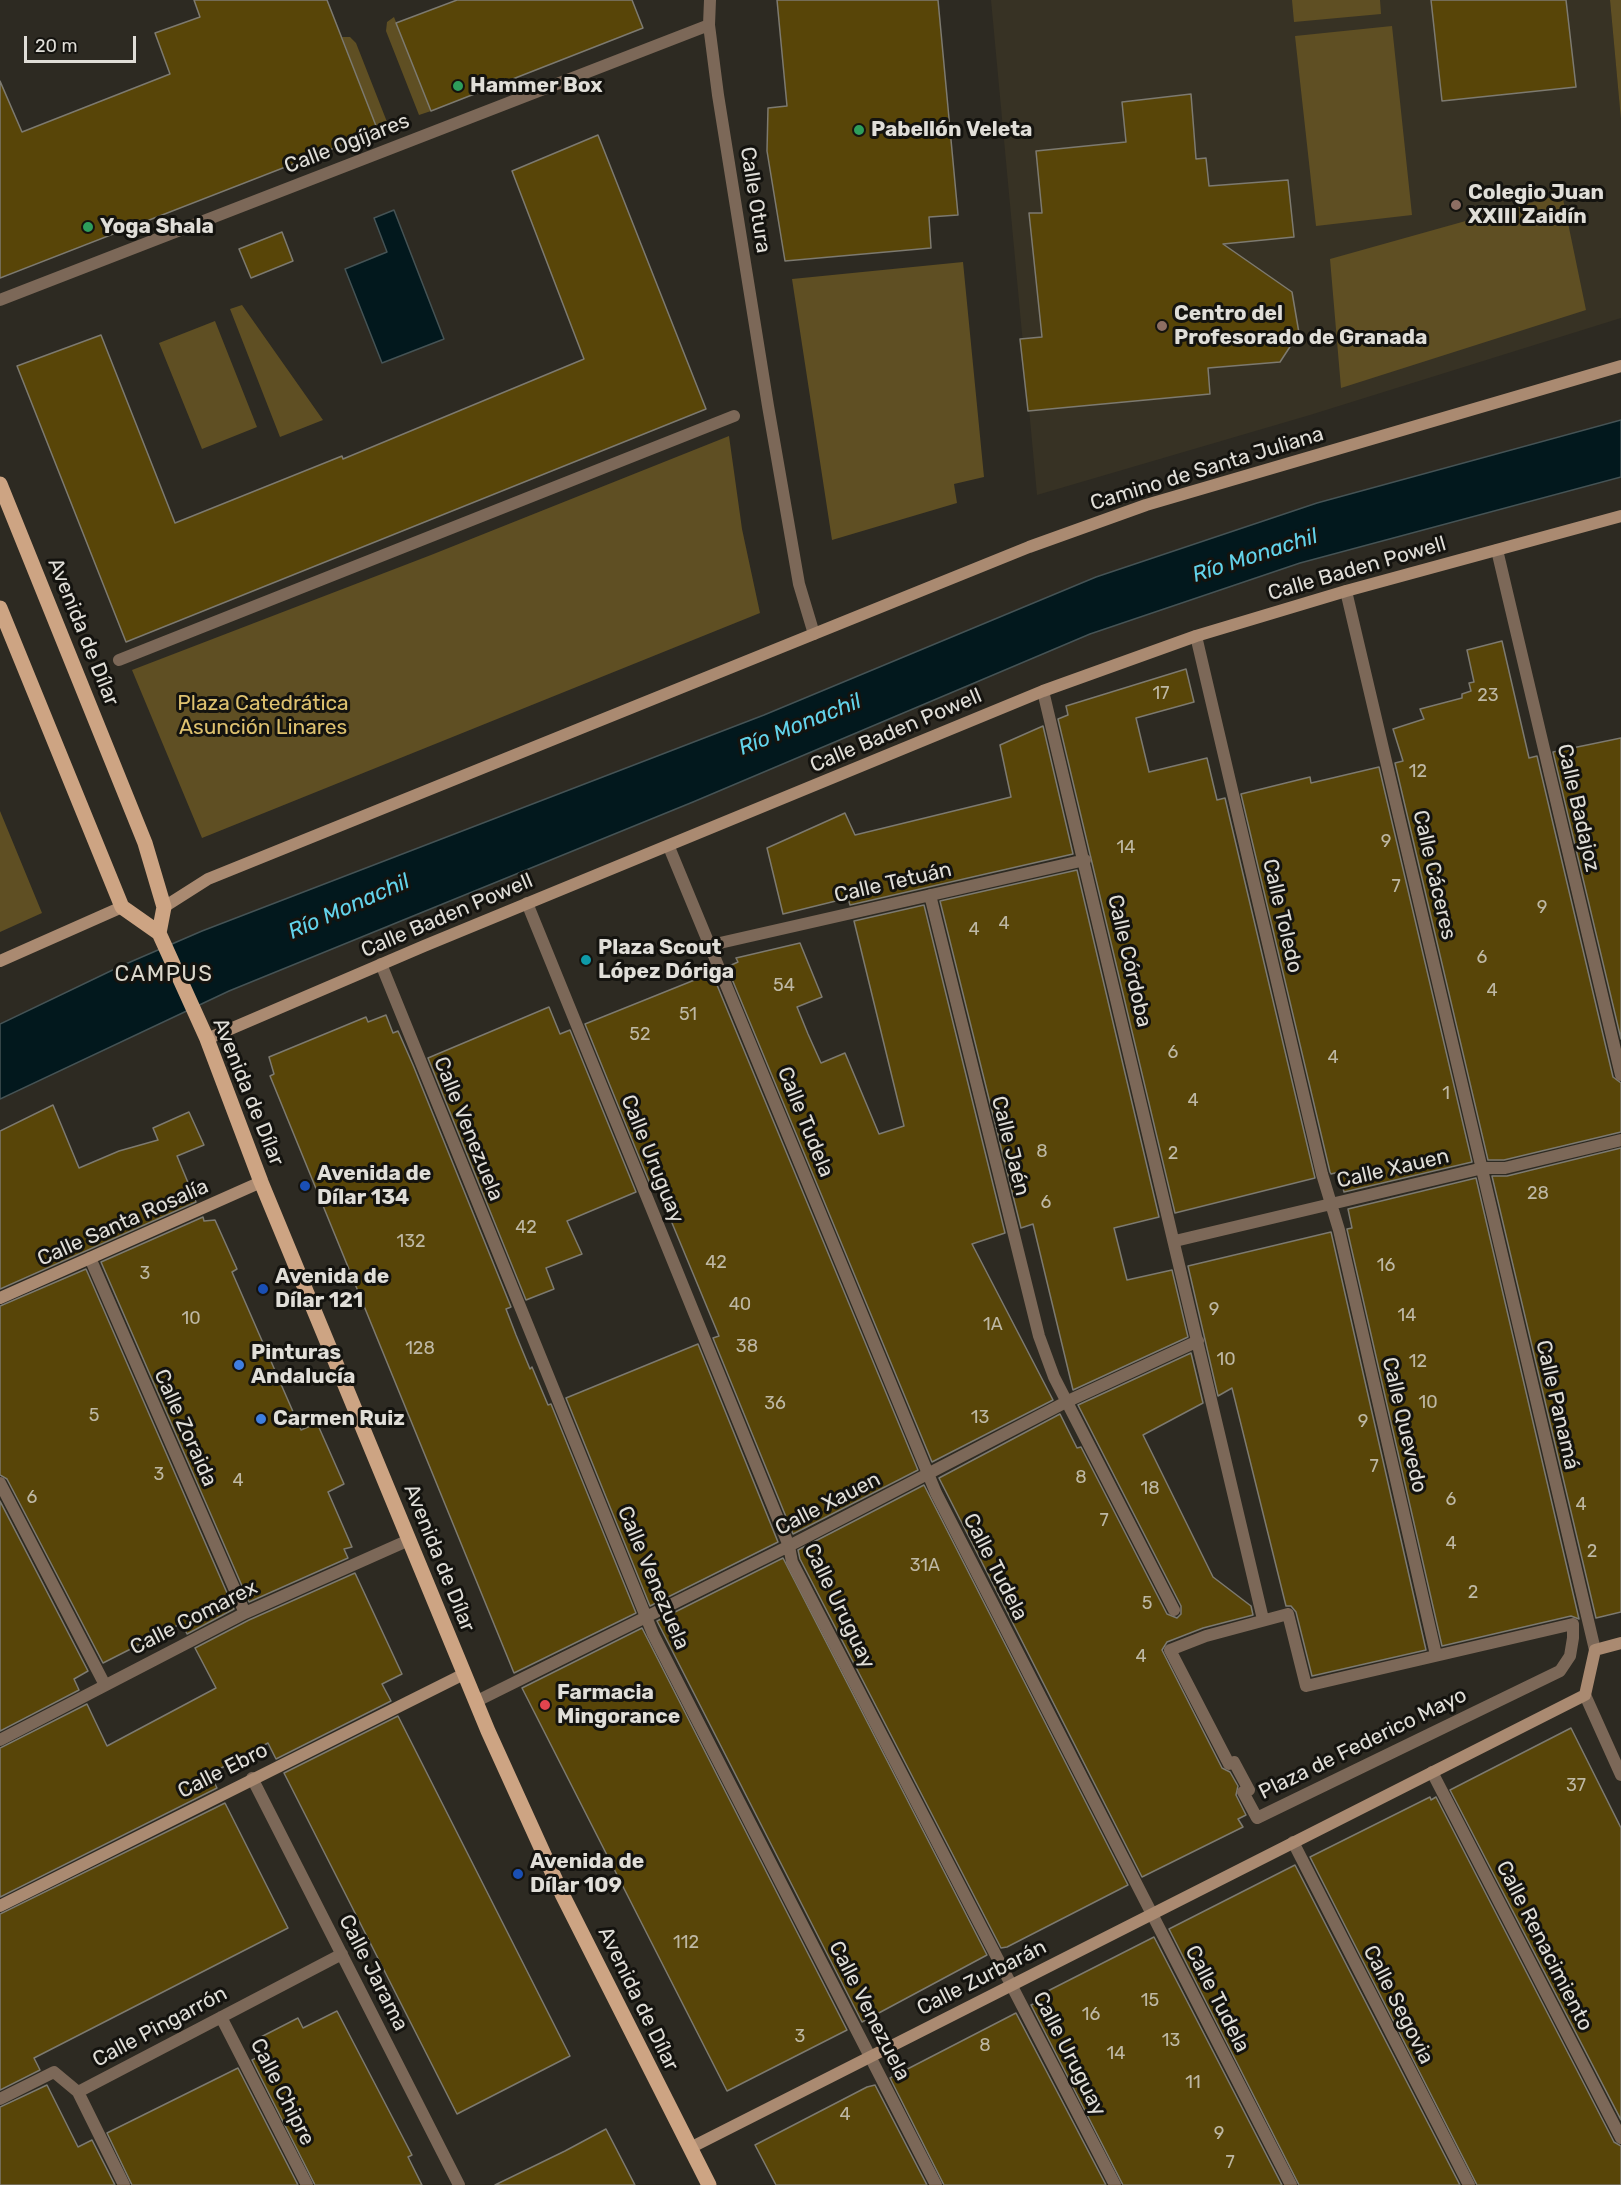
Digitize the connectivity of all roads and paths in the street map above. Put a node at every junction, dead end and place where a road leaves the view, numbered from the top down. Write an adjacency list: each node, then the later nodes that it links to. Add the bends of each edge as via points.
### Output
1 (710, 0): 2 (street, Calle Otura)
2 (709, 25): 3 (street, Calle Ogíjares); 11 (street, Calle Otura, via 768,406 799,584)
3 (0, 300)
4 (1621, 366): 11 (main road, Camino de Santa Juliana, via 1146,505 1029,547)
5 (734, 416): 13 (street)
6 (0, 484): 20 (main road, Avenida de Dílar, via 146,843)
7 (1621, 516): 8 (main road, Calle Baden Powell)
8 (1497, 550): 9 (main road, Calle Baden Powell); 26 (street, Calle Badajoz)
9 (1346, 591): 12 (main road, Calle Baden Powell); 28 (street, Calle Cáceres)
10 (0, 608): 19 (main road)
11 (814, 634): 20 (main road, via 208,879)
12 (1196, 636): 14 (main road, Calle Baden Powell); 30 (street, Calle Toledo)
13 (119, 660)
14 (1043, 691): 15 (main road, Calle Baden Powell); 16 (street, Calle Córdoba)
15 (669, 847): 18 (main road, Calle Baden Powell); 22 (street)
16 (1085, 860): 17 (street, Calle Tetuán); 31 (street, Calle Córdoba)
17 (930, 895): 22 (street, Calle Tetuán); 35 (street, Calle Jaén, via 1039,1336 1054,1377)
18 (527, 903): 24 (main road, Calle Baden Powell); 39 (street, Calle Uruguay)
19 (122, 907): 21 (main road); 23 (main road)
20 (164, 907): 21 (main road, Avenida de Dílar)
21 (162, 939): 25 (main road, Avenida de Dílar)
22 (711, 945): 36 (street, Calle Tudela)
23 (0, 961)
24 (381, 964): 25 (main road, Calle Baden Powell); 42 (street, Calle Venezuela)
25 (207, 1039): 29 (main road, Avenida de Dílar)
26 (1621, 1076)
27 (1621, 1140): 28 (street, Calle Xauen, via 1505,1168)
28 (1483, 1168): 30 (street, Calle Xauen); 45 (street, Calle Panamá)
29 (261, 1182): 32 (main road, Calle Santa Rosalía); 38 (main road, Avenida de Dílar)
30 (1330, 1204): 31 (street, Calle Xauen); 46 (street, Calle Quevedo)
31 (1175, 1241): 34 (street)
32 (90, 1258): 33 (main road, Calle Santa Rosalía); 41 (street, Calle Zoraida)
33 (0, 1298)
34 (1198, 1341): 35 (street, Calle Xauen); 43 (street)
35 (1068, 1401): 36 (street, Calle Xauen); 40 (street)
36 (930, 1474): 39 (street, Calle Xauen); 57 (street, Calle Tudela, via 936,1493)
37 (0, 1483): 48 (street)
38 (409, 1540): 41 (street, Calle Comarex); 47 (main road, Avenida de Dílar)
39 (789, 1546): 42 (street, Calle Xauen); 59 (street, Calle Uruguay, via 792,1562)
40 (1174, 1610)
41 (245, 1613): 48 (street, Calle Comarex)
42 (645, 1615): 50 (street, Calle Xauen); 61 (street, Calle Venezuela)
43 (1262, 1615)
44 (1621, 1643): 45 (main road)
45 (1595, 1650): 49 (main road)
46 (1436, 1655): 46 (street, Plaza de Federico Mayo, via 1306,1686 1288,1614 1170,1650 1229,1764 1234,1762 1249,1790 1244,1792 1257,1818 1560,1671 1570,1656 1573,1624)
47 (464, 1674): 50 (main road, Avenida de Dílar); 54 (main road, Calle Ebro)
48 (105, 1685): 51 (street, Calle Comarex)
49 (1585, 1695): 52 (main road); 53 (street)
50 (476, 1702): 65 (main road, Avenida de Dílar, via 562,1894)
51 (0, 1740)
52 (1432, 1772): 55 (main road); 64 (street, Calle Renacimiento)
53 (1621, 1775)
54 (252, 1778): 56 (main road, Calle Ebro); 58 (street, Calle Jarama)
55 (1293, 1842): 57 (main road, Calle Zurbarán); 73 (street, Calle Segovia)
56 (0, 1906)
57 (1151, 1914): 59 (main road, Calle Zurbarán); 72 (street, Calle Tudela)
58 (342, 1954): 60 (street, Calle Pingarrón); 68 (street, Calle Jarama)
59 (1012, 1985): 61 (main road, Calle Zurbarán); 71 (street, Calle Uruguay)
60 (221, 2017): 62 (street, Calle Pingarrón); 67 (street, Calle Chipre)
61 (870, 2057): 65 (main road, Calle Zurbarán); 70 (street, Calle Venezuela)
62 (78, 2092): 63 (street, Calle Pingarrón, via 54,2072); 66 (street)
63 (0, 2099)
64 (1621, 2138)
65 (690, 2148): 69 (main road, Avenida de Dílar)
66 (124, 2185)
67 (307, 2185)
68 (459, 2185)
69 (709, 2185)
70 (936, 2185)
71 (1115, 2185)
72 (1291, 2185)
73 (1469, 2185)

